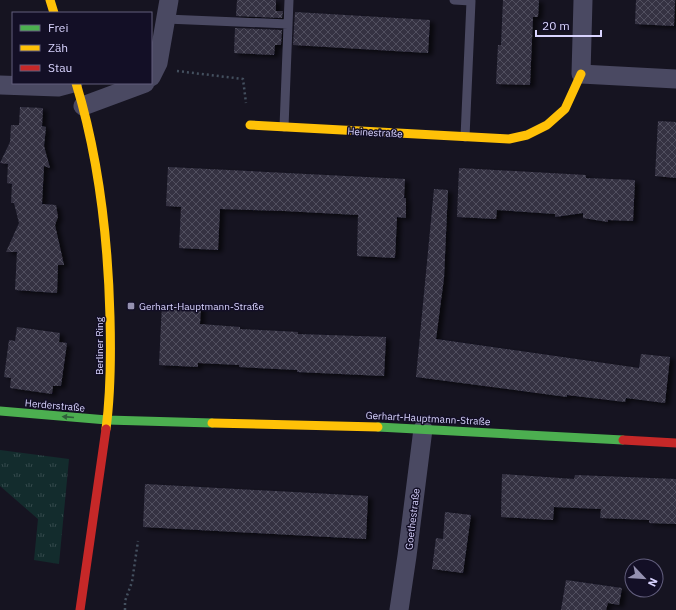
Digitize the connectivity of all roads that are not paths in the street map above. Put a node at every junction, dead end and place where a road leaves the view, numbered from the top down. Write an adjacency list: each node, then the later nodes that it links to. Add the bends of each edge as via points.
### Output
1 (50, 0): 7 (street)
2 (169, 0): 8 (street)
3 (289, 0): 9 (lane)
4 (454, 0): 5 (lane)
5 (471, 0): 20 (lane)
6 (584, 0): 11 (street, Heinestraße)
7 (54, 12)
8 (166, 19): 9 (lane); 10 (street, via 161,53)
9 (288, 24): 19 (lane)
10 (152, 74)
11 (581, 74): 12 (street); 20 (street, Heinestraße, via 565,109 547,125 527,135 509,139)
12 (676, 79)
13 (70, 84): 16 (street, via 58,87)
14 (74, 84): 17 (street, Berliner Ring)
15 (133, 84): 17 (street)
16 (0, 85)
17 (83, 106): 22 (street, Berliner Ring, via 105,229 110,292 111,365)
18 (250, 125): 19 (street, Heinestraße)
19 (284, 128): 20 (street, Heinestraße)
20 (465, 136)
21 (0, 411): 22 (street, Herderstraße, one-way to 21)
22 (107, 420): 23 (street, Gerhart-Hauptmann-Straße); 25 (street, Berliner Ring)
23 (423, 429): 24 (street, Gerhart-Hauptmann-Straße); 26 (street, Goethestraße)
24 (676, 443)
25 (80, 610)
26 (399, 610)

